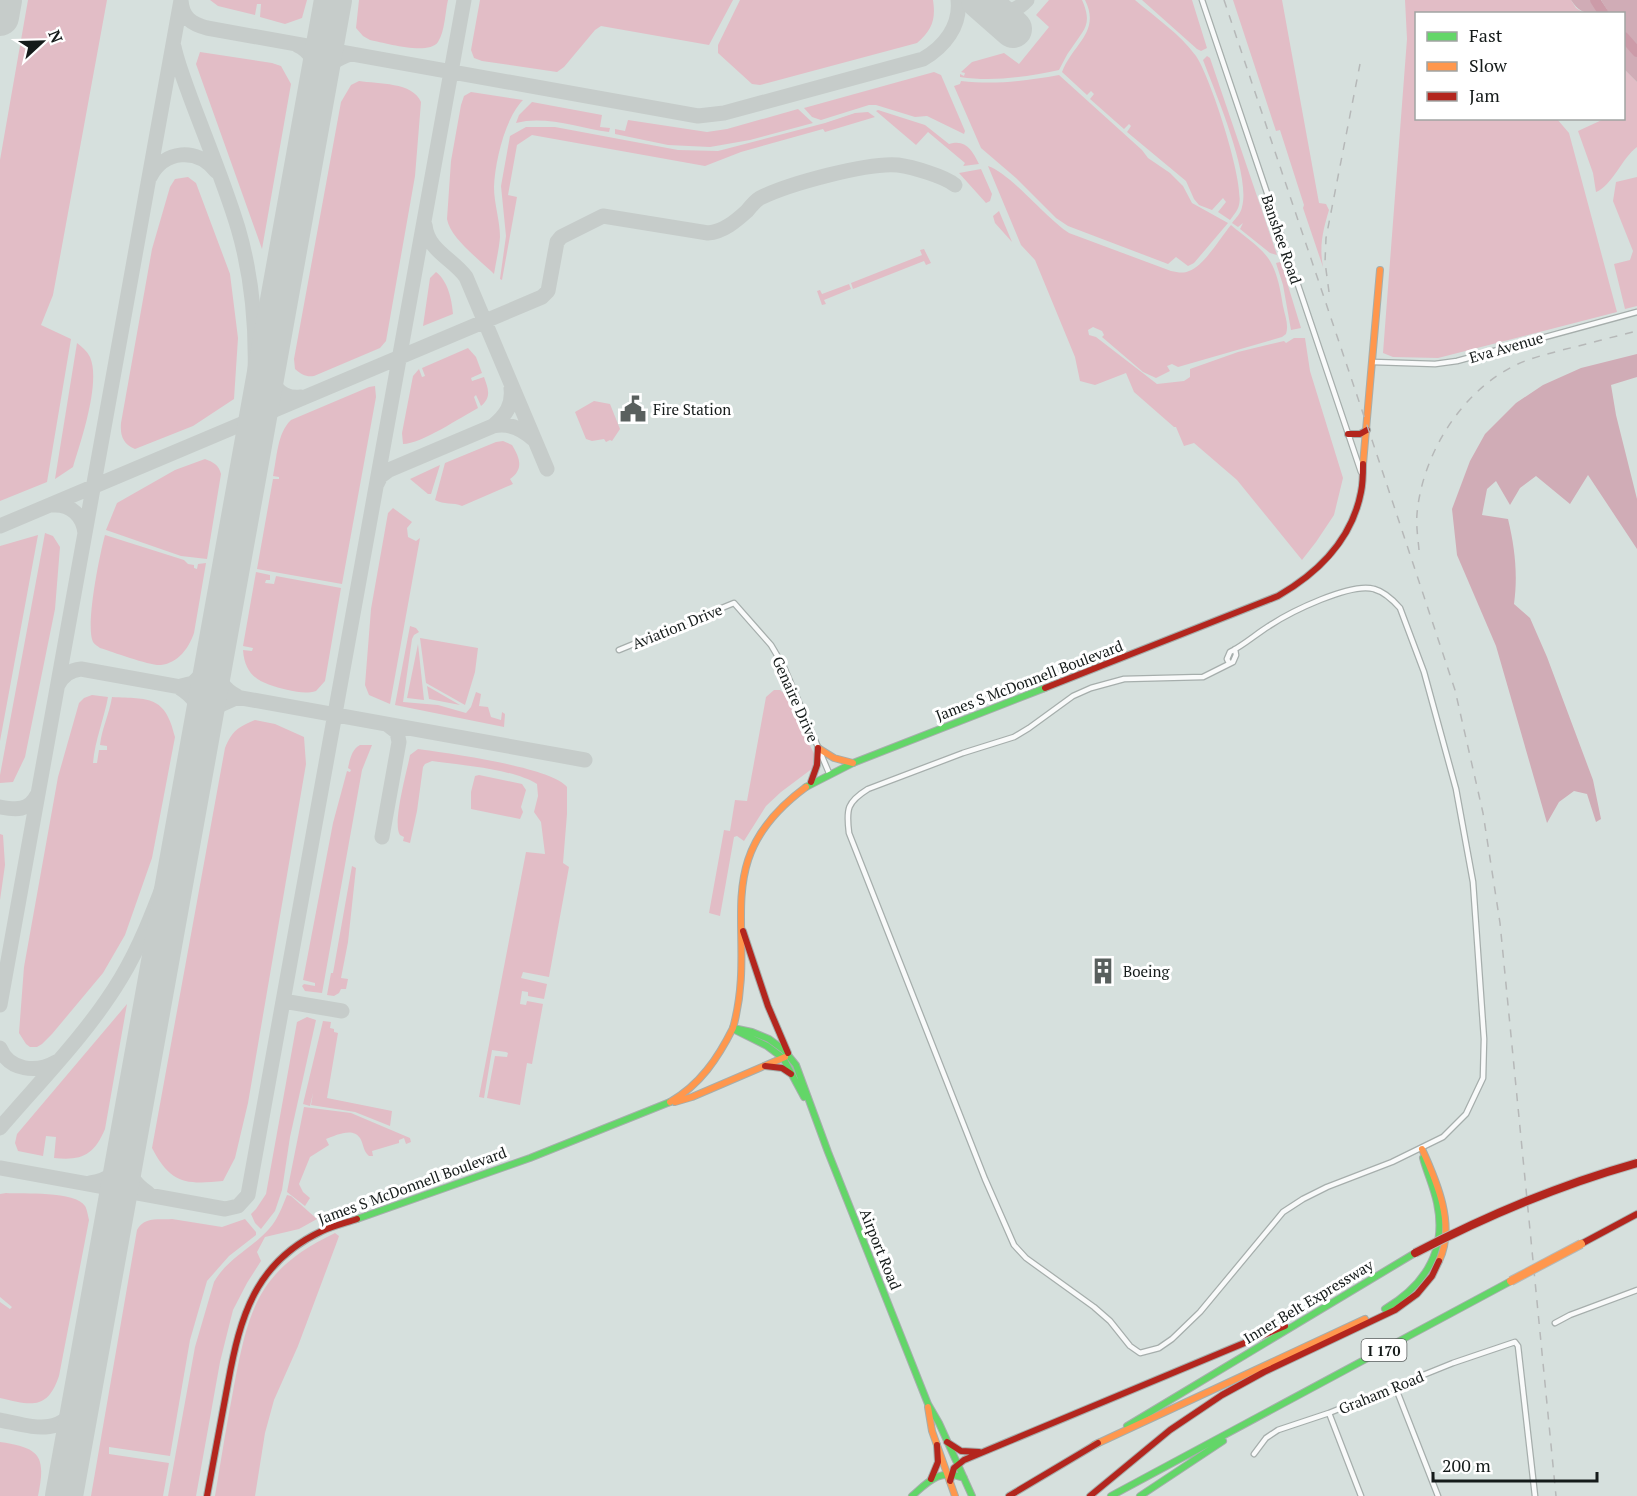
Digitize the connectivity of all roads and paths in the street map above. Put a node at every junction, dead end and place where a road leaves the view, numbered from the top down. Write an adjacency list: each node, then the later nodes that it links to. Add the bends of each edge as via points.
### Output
1 (1202, 0): 6 (street, Banshee Road)
2 (1380, 270): 4 (main road, James S McDonnell Boulevard)
3 (1637, 312): 4 (street, Eva Avenue, via 1457,361)
4 (1373, 362): 5 (main road, James S McDonnell Boulevard)
5 (1367, 430): 6 (main road); 7 (main road, James S McDonnell Boulevard)
6 (1348, 434): 7 (street, Banshee Road)
7 (1363, 477): 11 (main road, James S McDonnell Boulevard, via 1357,509 1345,536 1324,564 1287,591)
8 (734, 603): 9 (street, Aviation Drive); 10 (street, Genaire Drive, via 771,645 784,667)
9 (620, 650)
10 (818, 748): 11 (main road); 12 (street, Genaire Drive); 13 (main road)
11 (853, 763): 12 (main road, James S McDonnell Boulevard)
12 (829, 773): 13 (main road, James S McDonnell Boulevard)
13 (811, 782): 14 (main road, James S McDonnell Boulevard, via 782,804 754,844 742,878)
14 (740, 916): 15 (main road, James S McDonnell Boulevard, via 742,983); 16 (main road, Airport Road)
15 (733, 1029): 16 (main road, Airport Road, via 762,1035); 20 (main road, James S McDonnell Boulevard, via 722,1052 701,1078 684,1094)
16 (786, 1057): 17 (main road, James S McDonnell Boulevard); 18 (main road, Airport Road); 19 (main road, Airport Road, via 801,1076)
17 (765, 1066): 18 (main road, via 782,1068); 20 (main road, James S McDonnell Boulevard)
18 (792, 1075): 19 (main road, Airport Road)
19 (809, 1104): 28 (main road, Airport Road)
20 (660, 1107): 40 (main road, James S McDonnell Boulevard, via 323,1231 283,1256 256,1288 242,1317)
21 (1422, 1149): 21 (street, via 1443,1137 1466,1114 1483,1078 1484,1039 1475,895 1459,807 1424,672 1406,620 1388,596 1359,588 1301,608 1230,652 1229,663 1203,677 1124,679 1091,688 1014,737 868,789 850,803 849,833 1014,1245 1102,1314 1140,1353 1159,1348 1187,1324 1283,1212 1326,1187); 33 (main road, via 1439,1212 1439,1238 1430,1266 1413,1290 1378,1313); 45 (main road, via 1442,1196 1446,1230 1437,1265 1416,1295 1395,1310 1215,1400 1169,1431)
22 (1637, 1163): 25 (main road, Inner Belt Expressway, bridge, via 1580,1180 1468,1226)
23 (1637, 1214): 30 (main road, I 170, bridge)
24 (1637, 1290): 26 (street)
25 (1308, 1317): 33 (main road, Inner Belt Expressway); 34 (main road)
26 (1555, 1323)
27 (1395, 1386): 29 (street, Graham Road); 49 (street); 50 (street, Graham Road, via 1515,1342)
28 (928, 1404): 31 (main road, Airport Road); 32 (main road, Airport Road)
29 (1329, 1413): 35 (street, Graham Road, via 1271,1434); 48 (street)
30 (1258, 1418): 46 (main road, I 170); 47 (main road)
31 (947, 1442): 34 (main road, via 961,1451); 36 (main road, Airport Road)
32 (937, 1445): 37 (main road, Airport Road); 39 (main road, via 938,1462)
33 (1094, 1445): 44 (main road, Inner Belt Expressway)
34 (982, 1452): 36 (main road)
35 (1254, 1454)
36 (957, 1464): 37 (main road); 38 (main road, Airport Road)
37 (949, 1476): 38 (main road); 39 (main road); 42 (main road, Airport Road)
38 (964, 1478): 43 (main road, Airport Road)
39 (931, 1479): 41 (main road)
40 (207, 1496)
41 (912, 1496)
42 (955, 1496)
43 (972, 1496)
44 (1009, 1496)
45 (1090, 1496)
46 (1111, 1496)
47 (1140, 1496)
48 (1361, 1496)
49 (1438, 1496)
50 (1535, 1496)

